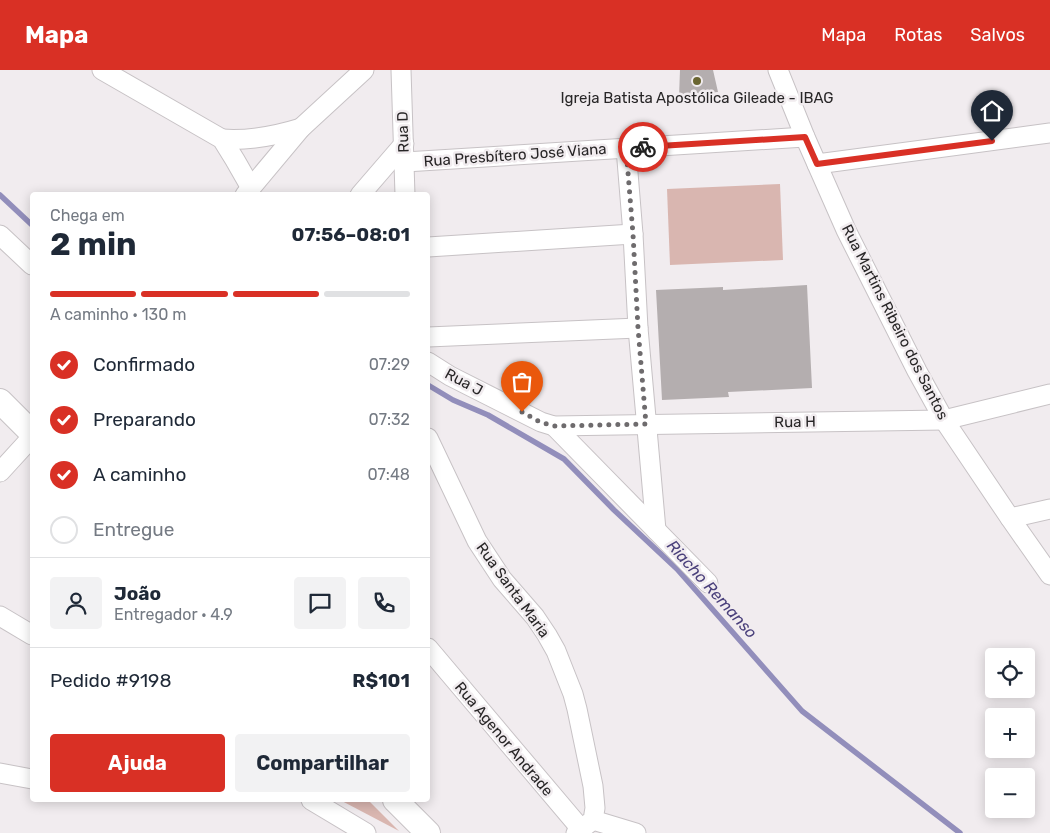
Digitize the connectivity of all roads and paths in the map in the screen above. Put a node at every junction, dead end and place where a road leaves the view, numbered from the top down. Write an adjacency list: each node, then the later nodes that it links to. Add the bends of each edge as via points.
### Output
1 (102, 70): 8 (street)
2 (364, 70): 5 (street)
3 (401, 70): 10 (street, Rua D)
4 (778, 70): 7 (street, Rua Martins Ribeiro dos Santos)
5 (301, 128): 8 (street, via 252,139); 12 (street)
6 (1050, 133): 11 (street)
7 (805, 137): 9 (street, Rua Presbítero José Viana); 11 (street, Rua Martins Ribeiro dos Santos)
8 (222, 139): 12 (street)
9 (626, 148): 10 (street, Rua Presbítero José Viana); 15 (street)
10 (404, 153): 13 (street); 14 (street, Rua D)
11 (817, 164): 24 (street, Rua Martins Ribeiro dos Santos, via 846,230)
12 (248, 192)
13 (363, 192)
14 (405, 192)
15 (633, 234): 17 (street); 19 (street)
16 (0, 235): 18 (street)
17 (430, 247)
18 (30, 263)
19 (638, 328): 20 (street); 25 (street)
20 (430, 337)
21 (430, 363): 26 (street, Rua J, via 540,422)
22 (1050, 394): 24 (street, Rua H)
23 (0, 401): 27 (main road)
24 (944, 420): 25 (street, Rua H); 32 (street, Rua Martins Ribeiro dos Santos)
25 (646, 424): 26 (street, Rua J); 33 (street)
26 (554, 426): 33 (street)
27 (30, 431)
28 (30, 439): 30 (street)
29 (430, 442): 43 (street, Rua Santa Maria, via 477,540 502,578 535,617 556,651 573,694 593,786 595,808)
30 (0, 472)
31 (1050, 509): 32 (street)
32 (1010, 518): 34 (street, Rua Martins Ribeiro dos Santos)
33 (656, 530): 35 (street)
34 (1050, 575)
35 (708, 583)
36 (0, 616): 37 (street)
37 (30, 634)
38 (430, 650): 43 (street, Rua Agenor Andrade)
39 (0, 773): 40 (street)
40 (30, 779)
41 (314, 802): 44 (street)
42 (397, 802): 45 (main road)
43 (587, 829): 46 (street)
44 (366, 833)
45 (428, 833)
46 (636, 833)

